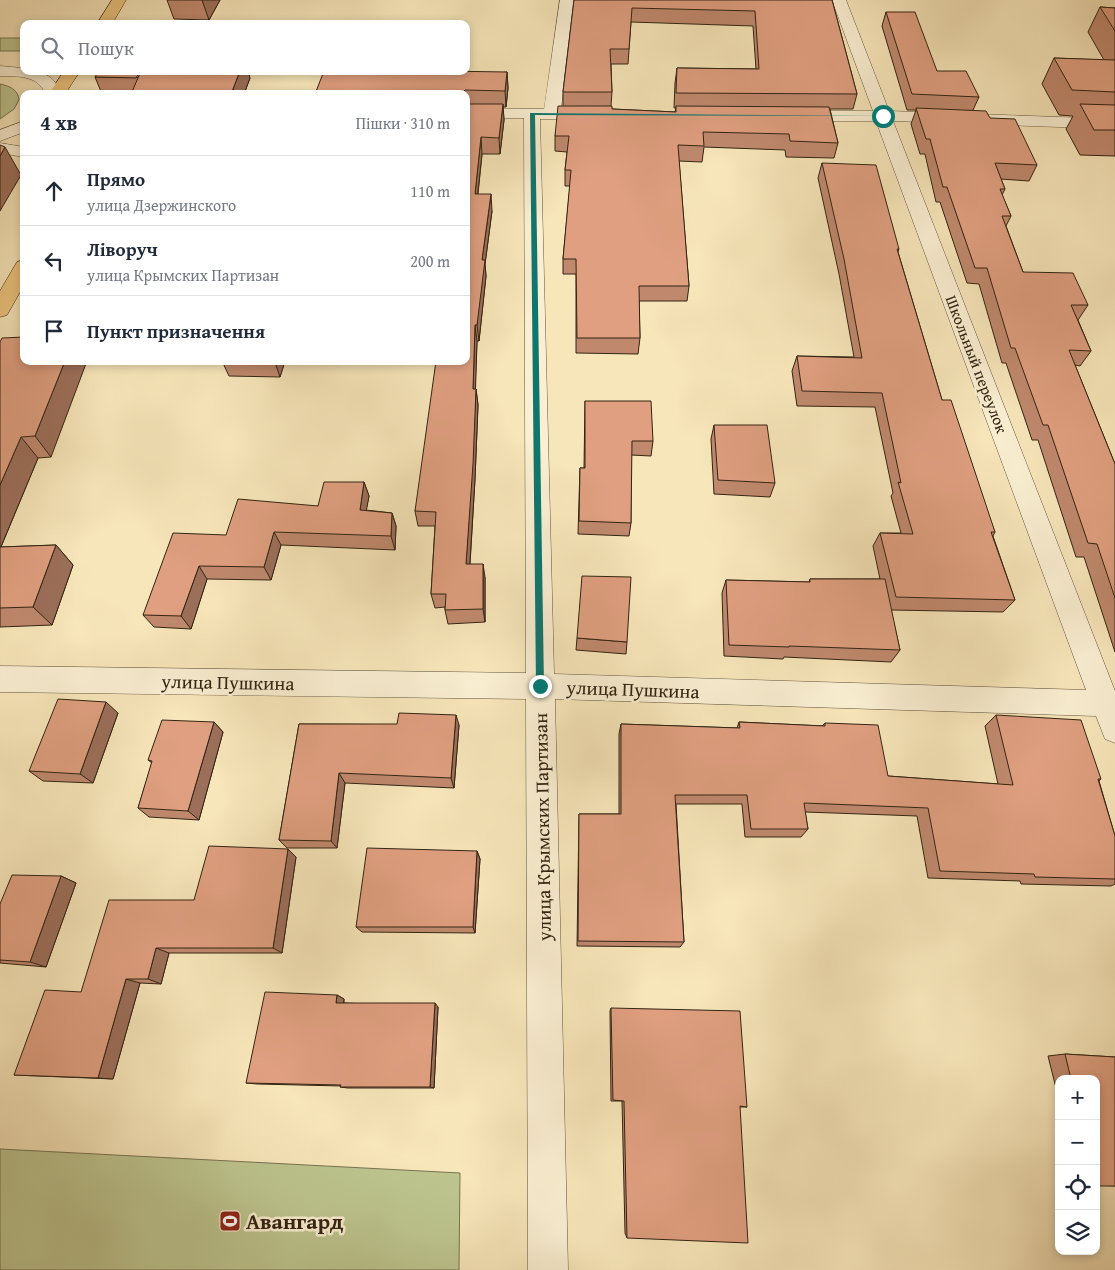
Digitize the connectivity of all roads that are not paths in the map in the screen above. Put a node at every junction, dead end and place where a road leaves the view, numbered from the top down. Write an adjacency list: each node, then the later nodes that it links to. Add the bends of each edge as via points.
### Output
1 (119, 0): 4 (main road)
2 (567, 0): 10 (street, улица Крымских Партизан)
3 (839, 0): 13 (street, Школьный переулок)
4 (106, 20)
5 (29, 75): 7 (street, via 46,82)
6 (69, 75): 8 (main road)
7 (52, 90)
8 (60, 90)
9 (470, 113): 10 (street)
10 (542, 114): 11 (street); 22 (street, улица Крымских Партизан)
11 (611, 114)
12 (776, 116): 13 (street)
13 (883, 116): 14 (street); 23 (street, Школьный переулок)
14 (1115, 124)
15 (20, 128): 16 (street)
16 (0, 136)
17 (0, 148): 18 (street)
18 (20, 151)
19 (20, 273): 20 (main road)
20 (0, 310)
21 (0, 680): 22 (street, улица Пушкина)
22 (540, 686): 23 (street, улица Пушкина); 24 (street, улица Крымских Партизан)
23 (1112, 712)
24 (548, 1270)

